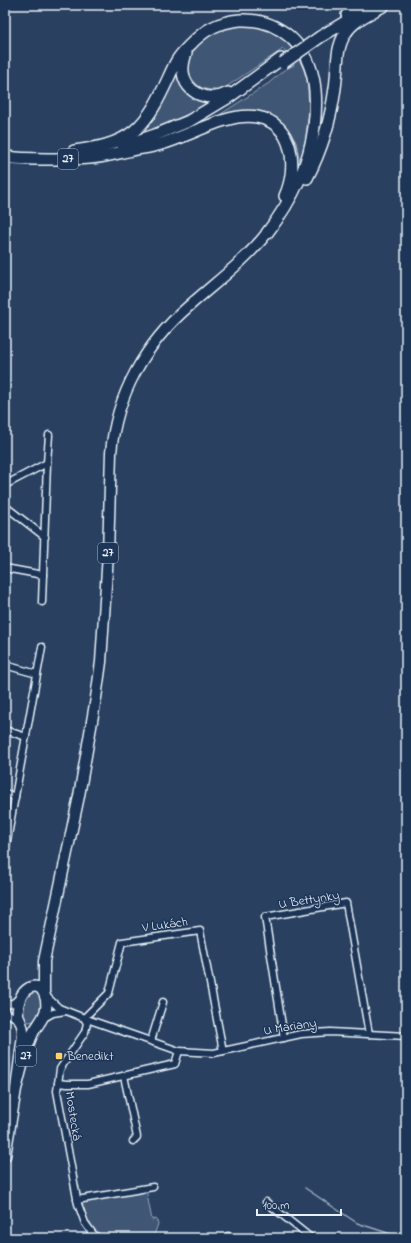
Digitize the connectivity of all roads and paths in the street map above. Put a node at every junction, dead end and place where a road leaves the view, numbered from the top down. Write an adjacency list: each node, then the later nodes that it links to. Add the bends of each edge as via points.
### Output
1 (366, 5): 4 (highway)
2 (376, 5): 4 (highway)
3 (384, 5): 11 (highway, via 360,18 345,34 340,44 332,106 317,158 287,212)
4 (318, 35): 6 (highway, bridge)
5 (190, 45): 6 (highway, via 183,65 184,78 193,91 209,97 225,94 265,67); 9 (highway, via 182,52 159,99 134,130 112,143); 11 (highway, via 212,27 234,20 255,21 287,34 300,48 309,65 315,85 316,102 310,151 290,199)
6 (282, 61): 8 (highway, via 231,101 176,132); 9 (highway, via 189,121 125,145 98,151)
7 (5, 149): 9 (highway, 27, via 26,152)
8 (130, 150): 10 (highway, 27, via 91,158); 11 (highway, via 162,144 217,123 249,116 275,125 287,140 292,169 287,193)
9 (74, 152)
10 (5, 157)
11 (267, 233): 28 (main road, 27, via 247,256 183,310 158,338 134,372 117,419 111,453 104,626 97,691 80,789)
12 (49, 435): 13 (street)
13 (47, 463): 14 (street); 16 (street)
14 (5, 485)
15 (5, 506): 16 (street)
16 (45, 537): 18 (street)
17 (5, 568): 18 (street)
18 (43, 575): 19 (street)
19 (42, 602)
20 (42, 647): 22 (street)
21 (5, 665): 22 (street)
22 (37, 674): 24 (street)
23 (5, 730): 24 (street)
24 (26, 737): 26 (street)
25 (5, 793): 26 (street)
26 (15, 797): 27 (street)
27 (5, 852)
28 (44, 961): 29 (main road, 27, via 35,980); 30 (main road, 27)
29 (25, 992): 30 (main road, via 36,987); 32 (street, via 13,1003); 37 (main road, 27, via 18,1007)
30 (44, 994): 33 (street, via 56,1006); 36 (main road, 27, via 46,1007)
31 (163, 1002): 41 (street)
32 (5, 1005)
33 (66, 1011): 35 (street); 36 (street, via 53,1012)
34 (5, 1012): 37 (street)
35 (84, 1018): 41 (street, U Mariany); 43 (street, V Lukách, via 109,994 122,942 200,931); 45 (street, Mostecká, via 87,1023 85,1032 60,1069)
36 (41, 1021): 37 (main road, 27, via 30,1028); 46 (main road, 27, via 30,1041)
37 (21, 1022): 46 (main road, 27, via 23,1035)
38 (369, 1034): 39 (street, U Mariany); 40 (street, U Mariany, via 330,1032); 40 (street, U Bettynky, via 346,903 265,918)
39 (406, 1036)
40 (284, 1038): 43 (street, U Mariany)
41 (151, 1041): 42 (street, U Mariany)
42 (179, 1051): 43 (street, U Mariany); 44 (street, via 175,1064)
43 (223, 1051)
44 (124, 1076): 45 (street, via 88,1084); 47 (street, via 136,1137)
45 (58, 1082): 50 (street, Mostecká, via 57,1091)
46 (16, 1089): 48 (main road, 27)
47 (133, 1141)
48 (5, 1156)
49 (153, 1187): 50 (street)
50 (77, 1200): 53 (street, Mostecká, via 85,1223)
51 (266, 1202): 52 (street)
52 (304, 1233): 55 (street); 56 (street)
53 (96, 1236): 54 (street)
54 (86, 1238)
55 (298, 1238)
56 (311, 1238)

